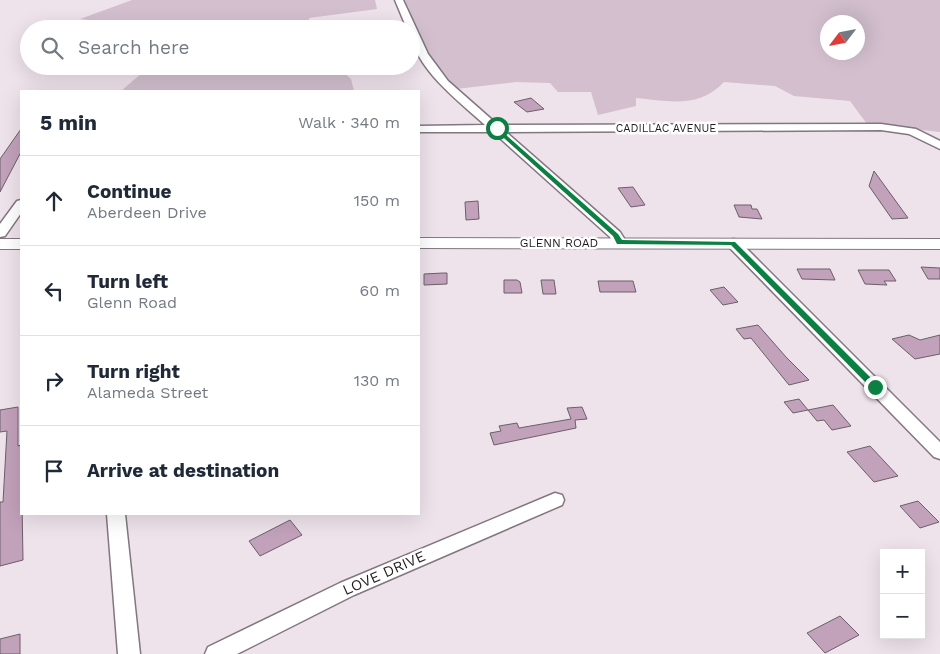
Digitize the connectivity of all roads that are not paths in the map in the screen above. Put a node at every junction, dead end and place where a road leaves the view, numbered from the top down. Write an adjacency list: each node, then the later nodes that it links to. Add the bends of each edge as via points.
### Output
1 (399, 0): 2 (street)
2 (408, 20)
3 (420, 47): 4 (street, via 435,73)
4 (497, 128): 5 (street, CADILLAC AVENUE); 6 (street, CADILLAC AVENUE, via 881,127 912,131); 9 (street)
5 (420, 129)
6 (940, 146)
7 (20, 205): 8 (street)
8 (0, 233)
9 (620, 242): 10 (street, GLENN ROAD); 13 (street, GLENN ROAD)
10 (733, 243): 14 (street, GLENN ROAD); 15 (street)
11 (0, 244): 12 (street)
12 (20, 244)
13 (420, 244)
14 (940, 244)
15 (940, 453)
16 (555, 500): 19 (street, LOVE DRIVE, via 347,589)
17 (116, 515): 18 (street)
18 (129, 654)
19 (216, 654)

